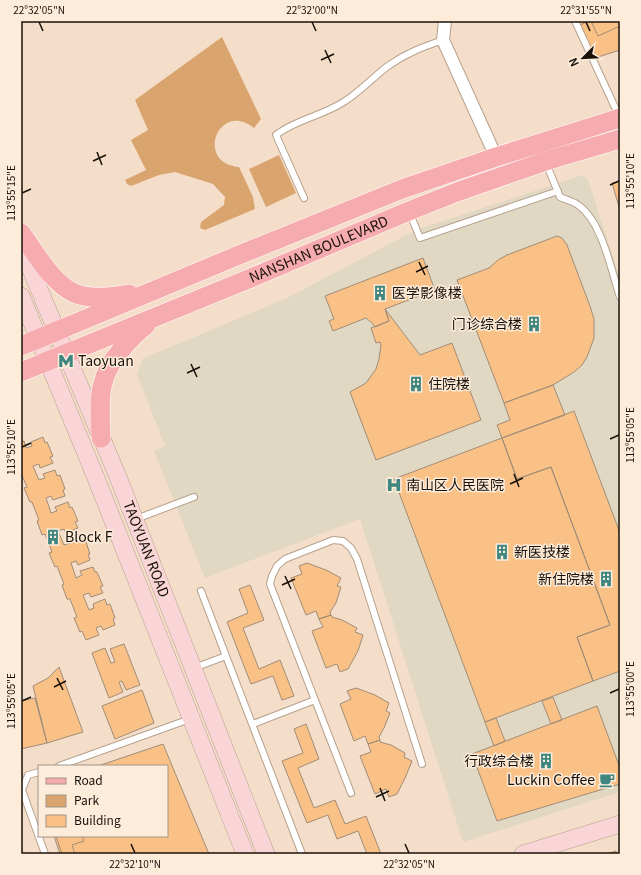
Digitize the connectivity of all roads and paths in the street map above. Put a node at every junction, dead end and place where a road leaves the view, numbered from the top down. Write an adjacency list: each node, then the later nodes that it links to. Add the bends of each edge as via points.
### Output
1 (445, 21): 3 (street)
2 (576, 21): 4 (lane)
3 (443, 40): 6 (street); 9 (lane, via 408,53 341,104 286,128 276,135)
4 (620, 118): 6 (main road, NANSHAN BOULEVARD)
5 (620, 140): 7 (main road, NANSHAN BOULEVARD)
6 (496, 157): 13 (main road, NANSHAN BOULEVARD, via 402,189)
7 (546, 161): 8 (lane); 10 (main road, NANSHAN BOULEVARD)
8 (558, 191): 10 (lane, via 420,238); 15 (lane, via 560,197 580,207 595,224)
9 (304, 198)
10 (409, 211): 16 (main road, NANSHAN BOULEVARD)
11 (21, 234): 13 (main road, via 56,280 74,293 105,297)
12 (21, 246): 17 (main road, TAOYUAN ROAD)
13 (152, 291): 17 (main road, NANSHAN BOULEVARD)
14 (21, 296): 18 (main road, TAOYUAN ROAD)
15 (620, 297)
16 (162, 314): 20 (main road, NANSHAN BOULEVARD); 23 (main road, via 128,341 107,369 102,385 100,407)
17 (57, 332): 18 (main road, NANSHAN BOULEVARD); 20 (main road, TAOYUAN ROAD)
18 (39, 339): 19 (main road, NANSHAN BOULEVARD); 21 (main road, TAOYUAN ROAD)
19 (21, 346)
20 (66, 353): 21 (main road, NANSHAN BOULEVARD); 23 (main road, TAOYUAN ROAD)
21 (48, 361): 22 (main road, NANSHAN BOULEVARD); 30 (main road, TAOYUAN ROAD)
22 (21, 372)
23 (101, 438): 25 (main road, TAOYUAN ROAD)
24 (194, 497): 25 (lane)
25 (134, 520): 28 (main road, TAOYUAN ROAD)
26 (201, 591): 27 (lane)
27 (226, 656): 28 (lane); 31 (lane)
28 (193, 668): 41 (main road, TAOYUAN ROAD)
29 (315, 700): 31 (lane); 32 (lane, via 270,584 277,566 285,559 333,540 343,541 351,548 357,559); 35 (lane)
30 (191, 719): 33 (lane); 40 (main road, TAOYUAN ROAD)
31 (253, 724): 42 (lane)
32 (422, 764)
33 (62, 765)
34 (38, 772): 37 (lane, via 28,775 22,790)
35 (351, 793)
36 (620, 824): 43 (main road)
37 (38, 835)
38 (39, 837): 39 (lane)
39 (45, 854)
40 (245, 854)
41 (266, 854)
42 (302, 854)
43 (523, 854)

